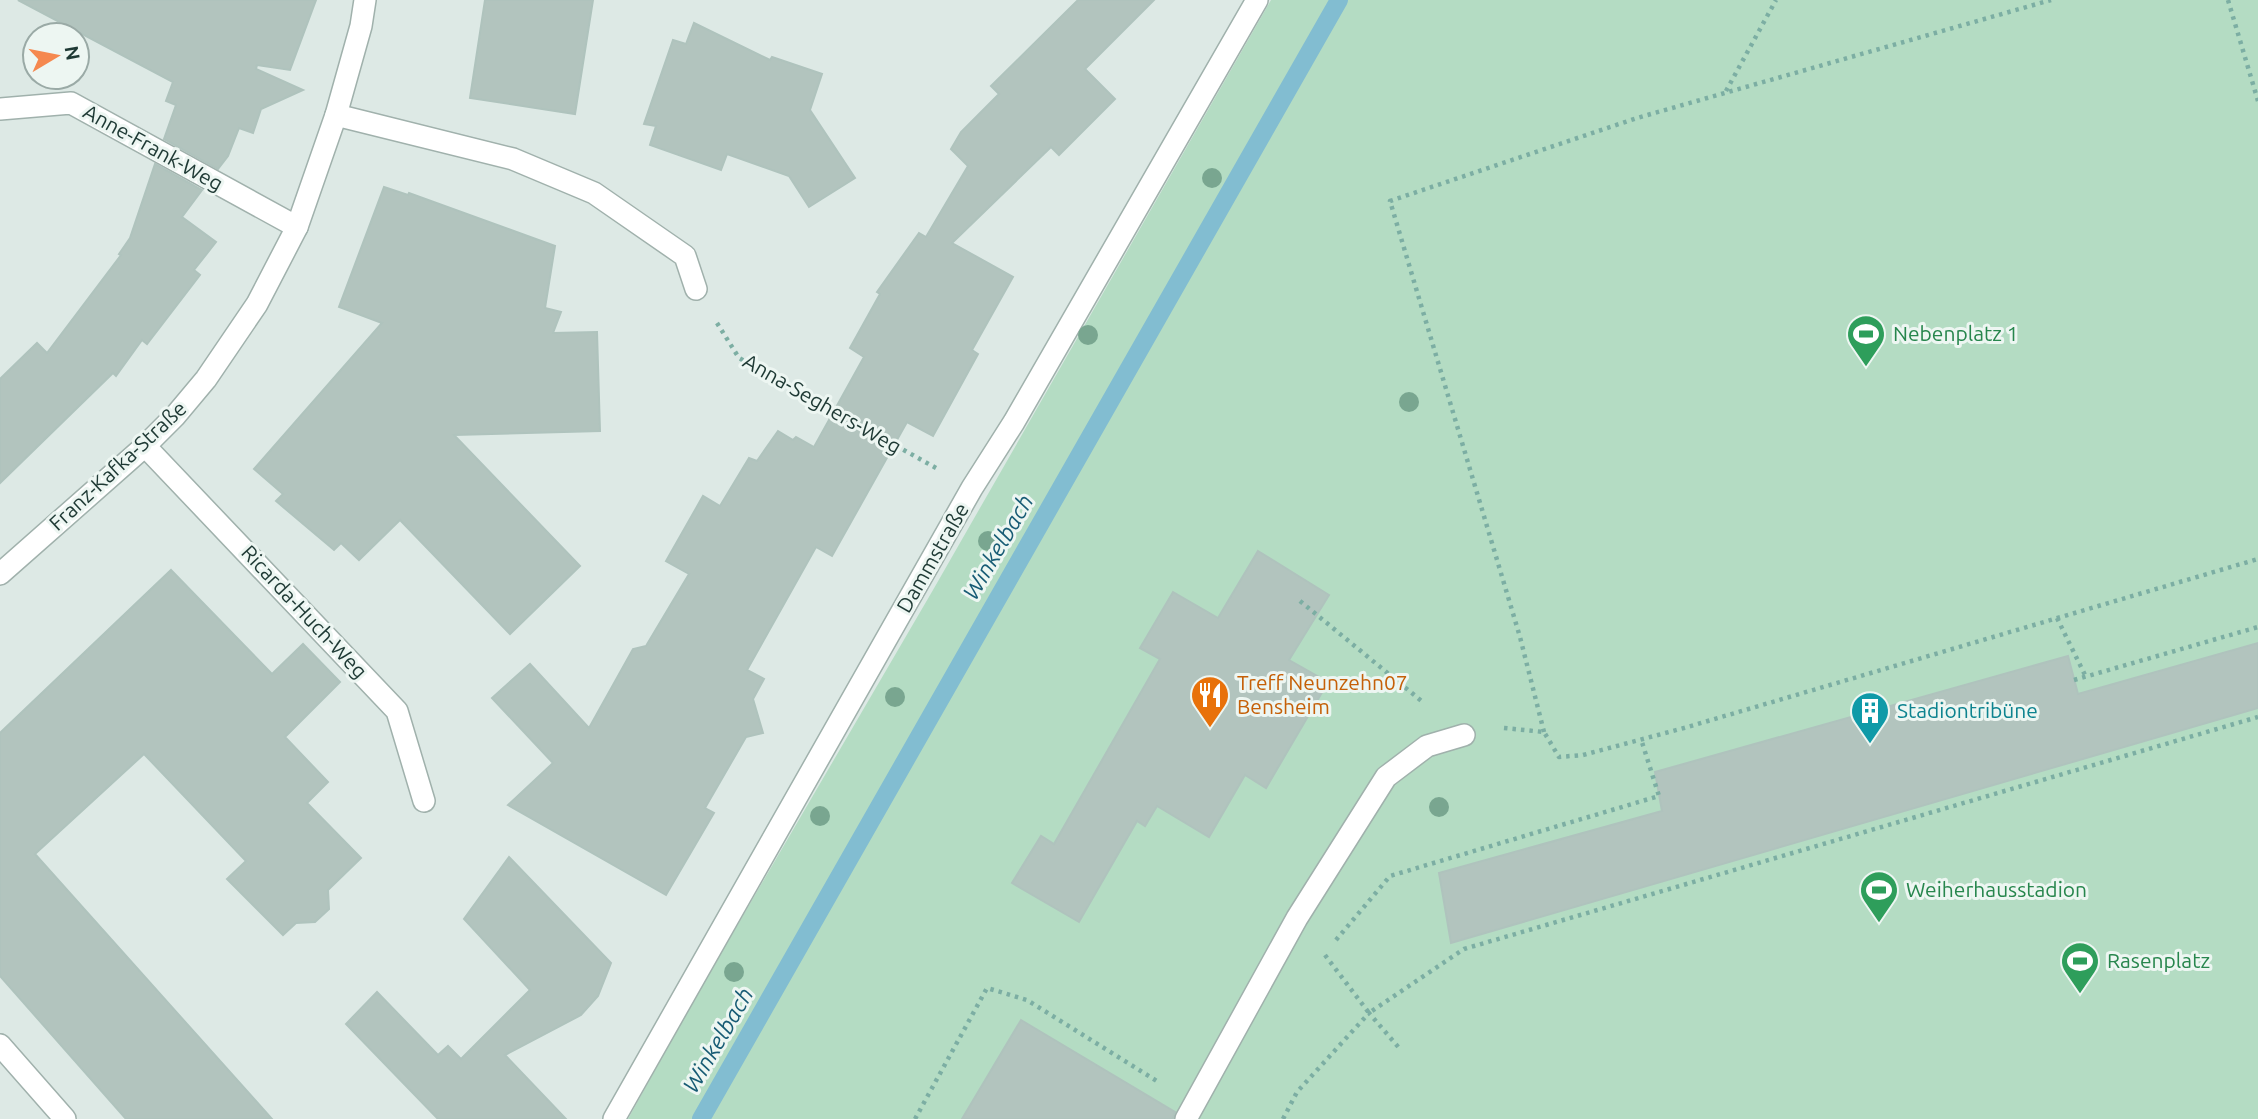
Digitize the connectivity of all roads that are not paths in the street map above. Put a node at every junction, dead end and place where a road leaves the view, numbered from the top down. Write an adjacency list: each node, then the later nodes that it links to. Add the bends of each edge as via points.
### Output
1 (365, 0): 4 (street, Franz-Kafka-Straße)
2 (1257, 0): 13 (street, Dammstraße, via 972,488)
3 (0, 108): 5 (street, Anne-Frank-Weg, via 71,103)
4 (336, 115): 5 (street, Franz-Kafka-Straße); 6 (street, via 513,159 594,193 685,256)
5 (297, 227): 7 (street, Franz-Kafka-Straße, via 257,304 206,379)
6 (696, 289)
7 (145, 446): 8 (street, Franz-Kafka-Straße); 10 (street, Ricarda-Huch-Weg, via 397,711)
8 (0, 574)
9 (1464, 736): 14 (street, via 1427,746 1386,777 1297,918)
10 (424, 801)
11 (0, 1045): 12 (street)
12 (65, 1119)
13 (614, 1119)
14 (1186, 1119)

